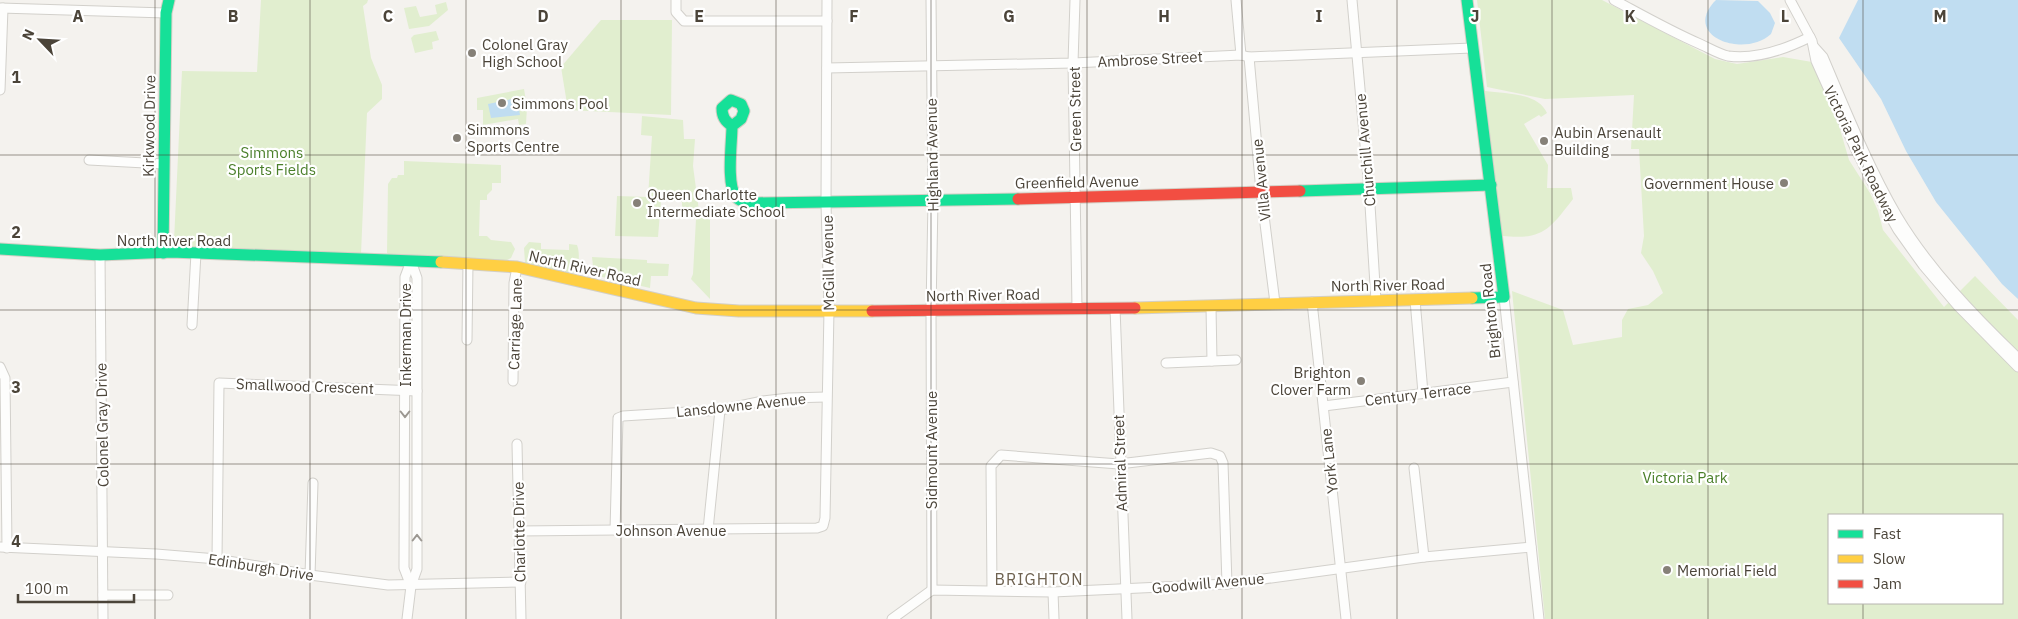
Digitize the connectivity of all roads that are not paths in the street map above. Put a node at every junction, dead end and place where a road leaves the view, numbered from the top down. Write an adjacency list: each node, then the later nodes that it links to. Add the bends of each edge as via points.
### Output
1 (169, 0): 12 (main road, Kirkwood Drive)
2 (676, 0): 13 (street, via 676,12 684,21)
3 (827, 0): 13 (street, McGill Avenue)
4 (930, 0): 20 (street, Highland Avenue)
5 (1075, 0): 19 (street, Green Street)
6 (1236, 0): 18 (street, Villa Avenue)
7 (1352, 0): 17 (street, Churchill Avenue)
8 (1467, 0): 16 (main road, Brighton Road)
9 (1614, 0): 14 (street, via 1674,32 1730,56 1758,55 1792,46)
10 (1790, 0): 14 (street, Victoria Park Roadway)
11 (2, 8): 12 (street); 22 (street)
12 (166, 13): 25 (main road, Kirkwood Drive)
13 (827, 22): 21 (street, McGill Avenue)
14 (1810, 37): 15 (street, Victoria Park Roadway)
15 (1814, 47): 51 (street, Victoria Park Roadway, via 1823,57 1886,195 1911,238 1969,309); 56 (street, Victoria Park Roadway, via 1816,61 1855,148 1898,230 1958,306)
16 (1472, 48): 17 (street, Ambrose Street); 26 (main road, Brighton Road)
17 (1357, 53): 18 (street, Ambrose Street); 27 (street, Churchill Avenue)
18 (1245, 56): 19 (street, Ambrose Street); 28 (street, Villa Avenue)
19 (1073, 63): 20 (street, Ambrose Street); 29 (street, Green Street)
20 (930, 66): 21 (street, Ambrose Street); 30 (street, Highland Avenue)
21 (828, 68): 31 (street, McGill Avenue)
22 (0, 90)
23 (732, 126): 31 (main road, Greenfield Avenue, via 732,186 735,196 754,203)
24 (89, 160): 25 (street)
25 (164, 164): 33 (main road, Kirkwood Drive)
26 (1491, 185): 27 (main road, Greenfield Avenue); 39 (main road, Brighton Road)
27 (1369, 189): 28 (main road, Greenfield Avenue); 41 (street, Churchill Avenue)
28 (1261, 192): 29 (main road, Greenfield Avenue); 43 (street, Villa Avenue)
29 (1076, 198): 30 (main road, Greenfield Avenue); 45 (street, Green Street)
30 (933, 200): 31 (main road, Greenfield Avenue); 48 (street, Highland Avenue)
31 (826, 203): 47 (street, McGill Avenue)
32 (0, 249): 35 (main road, North River Road)
33 (163, 252): 34 (main road, North River Road); 35 (main road, North River Road)
34 (196, 253): 36 (main road, North River Road); 49 (street)
35 (100, 255): 75 (street, Colonel Gray Drive)
36 (411, 261): 37 (main road, North River Road); 59 (street, Inkerman Drive, via 405,277); 60 (street, Inkerman Drive, via 417,278)
37 (468, 263): 38 (main road, North River Road); 50 (street)
38 (517, 267): 47 (main road, North River Road, via 696,308); 57 (street, Carriage Lane)
39 (1504, 297): 40 (main road, North River Road); 58 (street, Brighton Road)
40 (1415, 300): 41 (main road, North River Road); 61 (street)
41 (1376, 301): 42 (main road, North River Road)
42 (1312, 302): 43 (main road, North River Road); 63 (street, York Lane)
43 (1275, 303): 44 (main road, North River Road)
44 (1211, 307): 46 (main road, North River Road); 53 (street)
45 (1077, 308): 46 (main road, North River Road); 48 (main road, North River Road)
46 (1115, 308): 66 (street, Admiral Street)
47 (829, 310): 48 (main road, North River Road); 62 (street, McGill Avenue)
48 (931, 311): 83 (street, Sidmount Avenue)
49 (192, 325)
50 (467, 340)
51 (2018, 358)
52 (1236, 360): 53 (street)
53 (1212, 361): 54 (street)
54 (1166, 363)
55 (0, 367): 73 (street, via 5,378)
56 (2018, 367)
57 (513, 381)
58 (1513, 382): 61 (street, Century Terrace); 74 (street, Brighton Road)
59 (405, 390): 60 (street, Smallwood Crescent); 77 (street, Smallwood Crescent, via 219,383); 82 (street, Inkerman Drive, one-way to 82, via 404,568)
60 (417, 391): 82 (street, Inkerman Drive, one-way to 60, via 417,569)
61 (1423, 394): 63 (street, Century Terrace)
62 (826, 397): 64 (street, Lansdowne Avenue, via 772,400); 69 (street, McGill Avenue)
63 (1324, 406): 78 (street, York Lane)
64 (720, 410): 70 (street, Lansdowne Avenue, via 618,418); 71 (street)
65 (517, 444): 72 (street, Charlotte Drive)
66 (1119, 464): 81 (street, via 1212,453 1220,456 1223,463); 84 (street, via 1001,455 995,460 991,466); 85 (street, Admiral Street)
67 (1414, 468): 76 (street)
68 (313, 483): 79 (street)
69 (823, 526): 71 (street, Johnson Avenue)
70 (615, 530): 71 (street, Johnson Avenue); 72 (street, Johnson Avenue)
71 (708, 530)
72 (519, 531): 80 (street, Charlotte Drive)
73 (4, 547): 75 (street, Edinburgh Drive)
74 (1531, 547): 76 (street, Goodwill Avenue); 96 (street, Brighton Road)
75 (104, 552): 77 (street, Edinburgh Drive); 87 (street, Colonel Gray Drive)
76 (1424, 557): 78 (street, Goodwill Avenue)
77 (217, 559): 79 (street, Edinburgh Drive)
78 (1340, 568): 81 (street, Goodwill Avenue); 95 (street, York Lane)
79 (310, 575): 82 (street, Edinburgh Drive)
80 (521, 582): 82 (street, Edinburgh Drive); 91 (street, Charlotte Drive)
81 (1227, 584): 85 (street, Goodwill Avenue)
82 (411, 586): 90 (street, Inkerman Drive)
83 (932, 590): 84 (street, Goodwill Avenue); 92 (street)
84 (992, 590): 86 (street, Goodwill Avenue)
85 (1126, 590): 86 (street, Goodwill Avenue); 94 (street, Admiral Street)
86 (1052, 592): 93 (street)
87 (104, 595): 88 (street); 89 (street, Colonel Gray Drive)
88 (168, 595)
89 (103, 619)
90 (407, 619)
91 (521, 619)
92 (892, 619)
93 (1054, 619)
94 (1126, 619)
95 (1346, 619)
96 (1539, 619)

